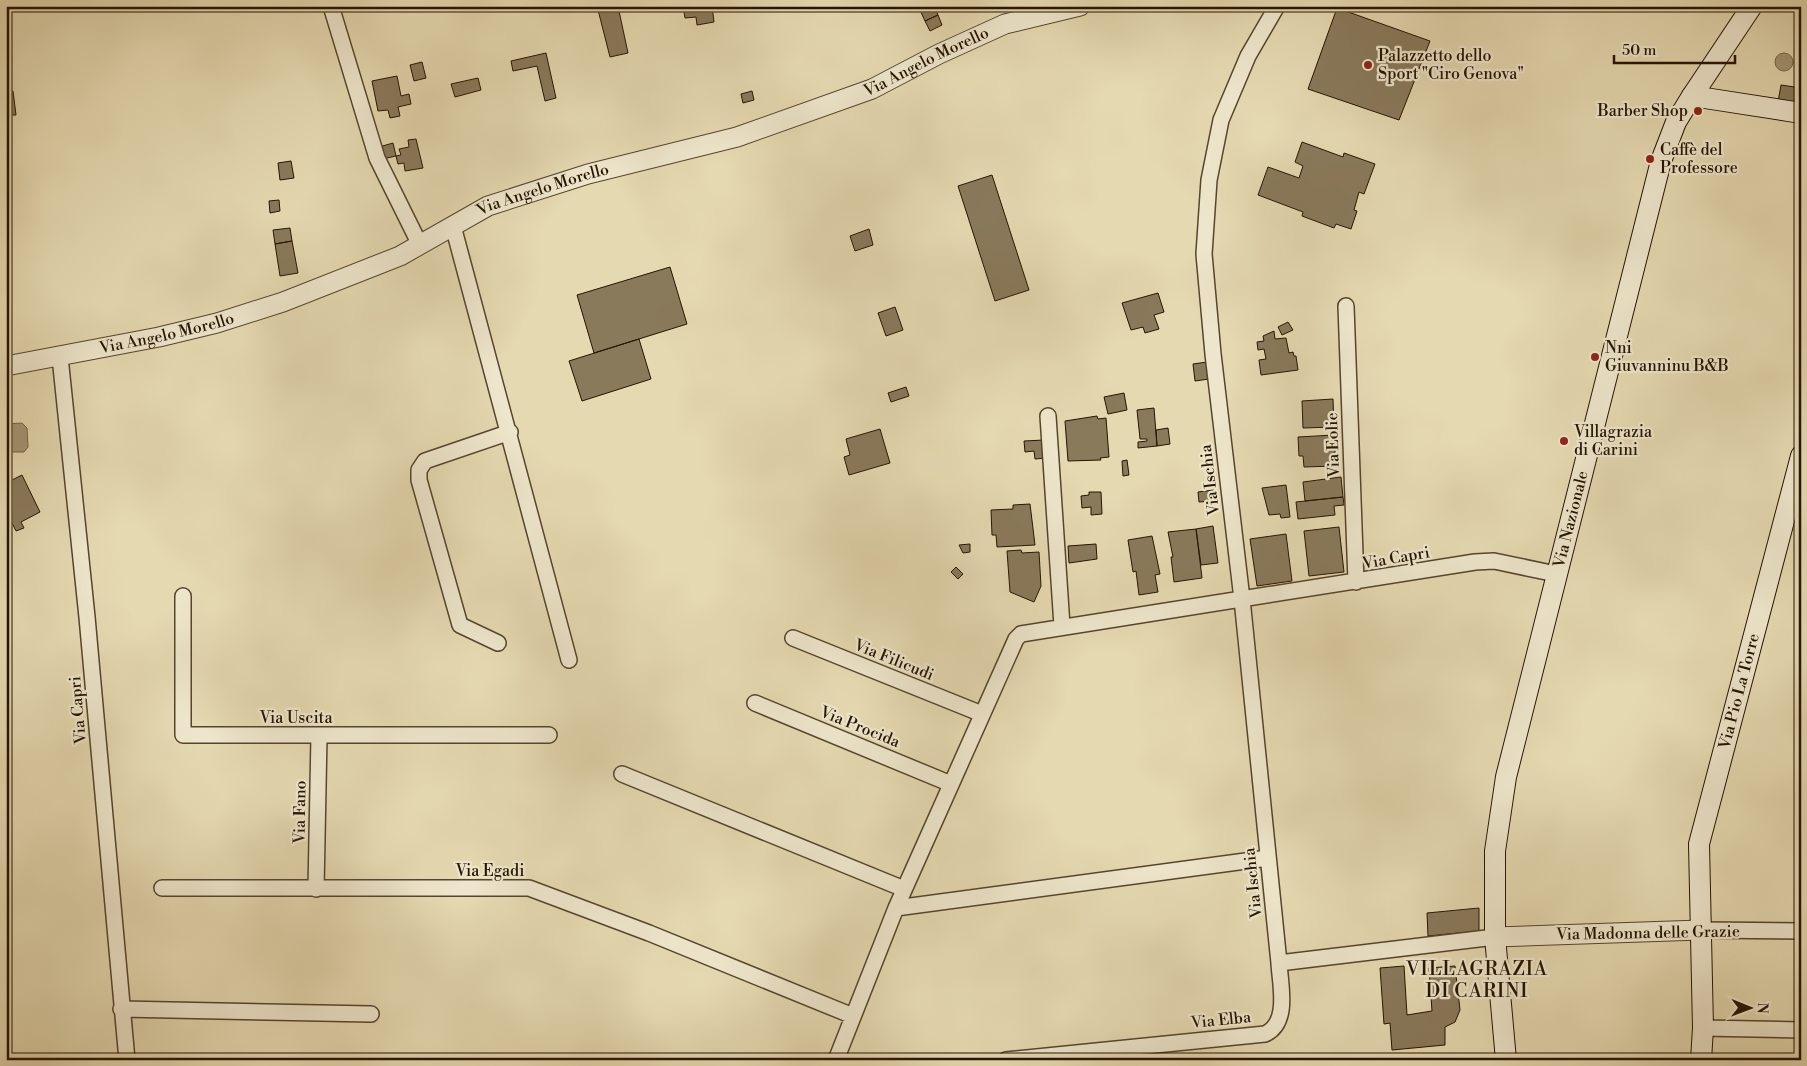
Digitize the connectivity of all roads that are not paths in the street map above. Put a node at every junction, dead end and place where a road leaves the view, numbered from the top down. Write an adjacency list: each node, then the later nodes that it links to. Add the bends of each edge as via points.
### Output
1 (331, 6): 8 (street, via 376,158)
2 (1080, 6): 7 (street, Via Angelo Morello, via 1005,24 872,89 737,137 588,174 488,206)
3 (1277, 6): 18 (street, Via Ischia, via 1248,56 1221,120 1209,180 1204,254)
4 (1752, 6): 5 (main road, Via Nazionale)
5 (1692, 96): 6 (main road); 15 (main road, Via Nazionale, via 1676,122 1661,161)
6 (1801, 113)
7 (453, 226): 8 (street, Via Angelo Morello); 13 (street)
8 (420, 245): 10 (street, Via Angelo Morello, via 400,256 250,313 158,337)
9 (1346, 306): 16 (street, Via Eolie)
10 (60, 357): 11 (street, Via Angelo Morello); 38 (street, Via Capri)
11 (6, 366)
12 (1048, 416): 19 (street)
13 (510, 432): 21 (street, via 425,461 419,470 419,480 460,625); 22 (street)
14 (1801, 456): 34 (main road, Via Pio La Torre, via 1699,844)
15 (1556, 574): 16 (street, Via Capri, via 1494,561); 36 (main road, Via Nazionale, via 1506,777 1495,851)
16 (1356, 582): 18 (street, Via Capri)
17 (182, 596): 26 (street, Via Uscita, via 183,735)
18 (1242, 599): 19 (street, Via Capri); 29 (street, Via Ischia)
19 (1062, 626): 24 (street, Via Capri, via 1030,631 1016,639)
20 (792, 638): 24 (street, Via Filicudi)
21 (498, 643)
22 (569, 660)
23 (755, 703): 28 (street, Via Procida)
24 (982, 714): 28 (street, Via Capri)
25 (549, 735): 26 (street, Via Uscita)
26 (319, 736): 31 (street, Via Fano)
27 (622, 774): 32 (street)
28 (951, 784): 32 (street, Via Capri)
29 (1268, 858): 33 (street); 37 (street, Via Ischia)
30 (162, 888): 31 (street, Via Egadi)
31 (316, 889): 40 (street, Via Egadi, via 529,888)
32 (904, 889): 33 (street, Via Capri)
33 (896, 908): 40 (street, Via Capri)
34 (1701, 930): 35 (street, Via Madonna delle Grazie); 36 (street, Via Madonna delle Grazie); 41 (main road, Via Pio La Torre)
35 (1801, 931)
36 (1496, 937): 37 (street); 46 (main road, Via Nazionale)
37 (1279, 963): 45 (street, Via Elba, via 1282,1010 1273,1030 1265,1034)
38 (122, 1009): 39 (street); 43 (street, Via Capri)
39 (371, 1014)
40 (853, 1016): 44 (street, Via Capri)
41 (1703, 1028): 42 (street); 47 (main road, Via Pio La Torre)
42 (1801, 1030)
43 (127, 1060)
44 (836, 1060)
45 (1006, 1060)
46 (1506, 1060)
47 (1700, 1060)

